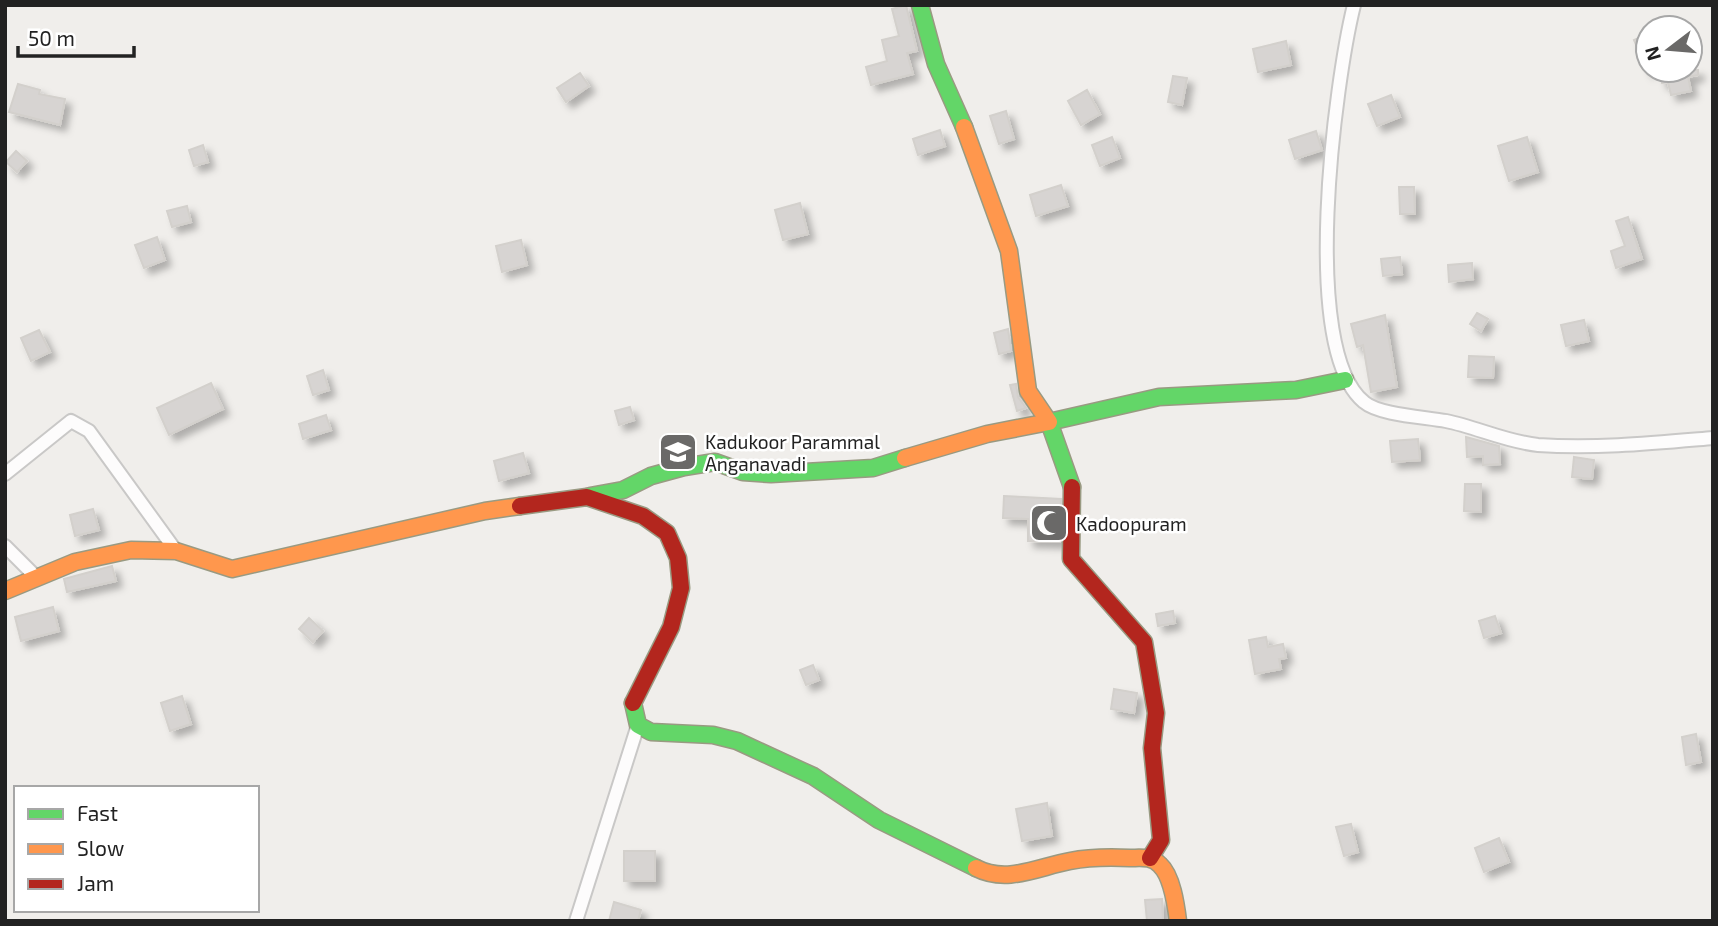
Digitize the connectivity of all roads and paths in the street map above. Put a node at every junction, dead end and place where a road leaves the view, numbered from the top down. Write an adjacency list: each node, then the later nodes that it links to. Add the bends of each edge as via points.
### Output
1 (920, 5): 4 (street, via 936,64 953,97 1006,240 1028,391)
2 (1354, 5): 3 (street, via 1332,139 1325,260)
3 (1345, 380): 4 (street, via 1296,390 1159,397); 5 (street, via 1365,404 1536,445)
4 (1049, 422): 7 (street, via 987,434 873,468 771,474 743,472 715,462); 13 (street, via 1073,490 1071,559 1144,642 1156,713 1152,748 1161,841)
5 (1713, 438)
6 (5, 474): 9 (street, via 71,421 89,431)
7 (587, 497): 9 (street, via 485,512 232,569); 12 (street, via 655,524 667,533 678,558 681,589 671,627 633,698)
8 (5, 546): 10 (street)
9 (176, 551): 10 (street, via 131,550 75,562)
10 (37, 578): 11 (street)
11 (5, 591)
12 (638, 725): 13 (street, via 651,732 737,741 813,776 879,820 985,873 1018,875 1099,857); 14 (street)
13 (1150, 858): 15 (street, via 1162,866)
14 (576, 921)
15 (1178, 921)

